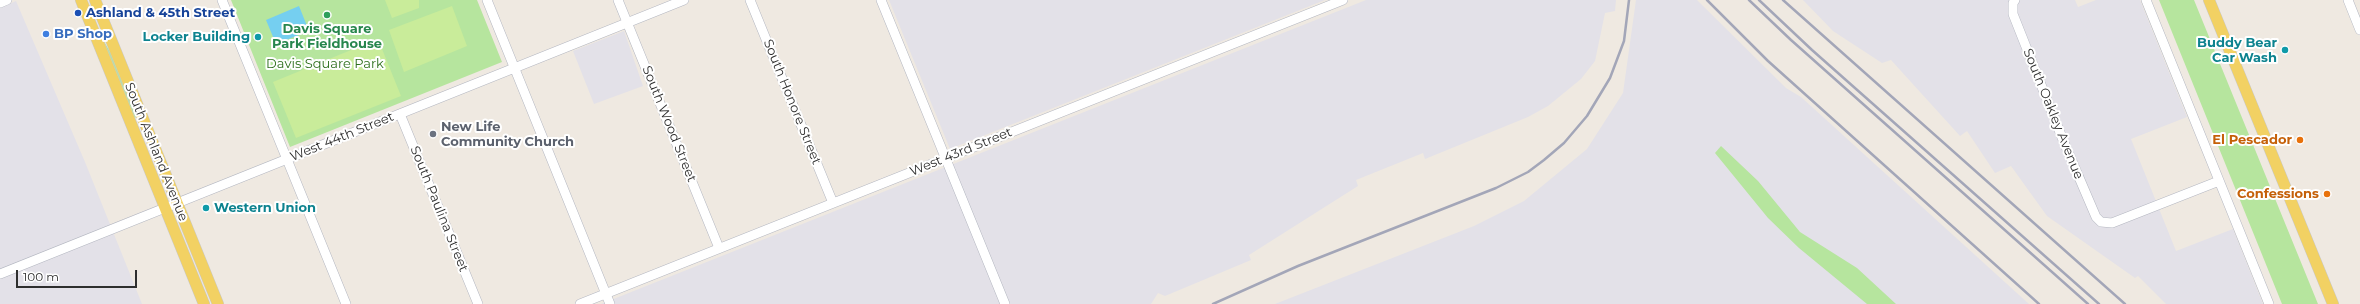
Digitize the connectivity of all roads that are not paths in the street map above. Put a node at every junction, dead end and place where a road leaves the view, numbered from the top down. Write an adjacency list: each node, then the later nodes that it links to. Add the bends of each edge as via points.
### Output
1 (7, 0): 15 (street)
2 (81, 0): 25 (main road, South Ashland Avenue)
3 (94, 0): 23 (main road, South Ashland Avenue)
4 (222, 0): 21 (street)
5 (487, 0): 18 (street)
6 (618, 0): 16 (street, South Wood Street)
7 (684, 0): 16 (street, West 44th Street)
8 (750, 0): 24 (street, South Honore Street)
9 (881, 0): 20 (street)
10 (1343, 0): 20 (street, West 43rd Street)
11 (2146, 0): 22 (street)
12 (2209, 0): 37 (main road)
13 (2348, 0): 17 (street)
14 (2014, 1): 22 (street, South Oakley Avenue, via 2013,14 2063,140 2096,217 2101,222 2112,223)
15 (0, 3)
16 (627, 23): 18 (street, West 44th Street); 26 (street, South Wood Street)
17 (2360, 30)
18 (514, 68): 19 (street, West 44th Street); 28 (street)
19 (400, 114): 21 (street, West 44th Street); 32 (street, South Paulina Street)
20 (945, 158): 24 (street, West 43rd Street); 35 (street)
21 (287, 159): 23 (street, West 44th Street); 31 (street)
22 (2219, 181): 36 (street)
23 (177, 203): 25 (street, West 44th Street); 30 (main road, South Ashland Avenue)
24 (833, 203): 26 (street, West 43rd Street)
25 (165, 207): 27 (street, West 44th Street); 29 (main road, South Ashland Avenue)
26 (719, 248): 28 (street, West 43rd Street)
27 (0, 274)
28 (606, 294): 33 (street, West 43rd Street); 34 (street)
29 (204, 304)
30 (218, 304)
31 (346, 304)
32 (478, 304)
33 (580, 304)
34 (610, 304)
35 (1005, 304)
36 (2269, 304)
37 (2333, 304)

